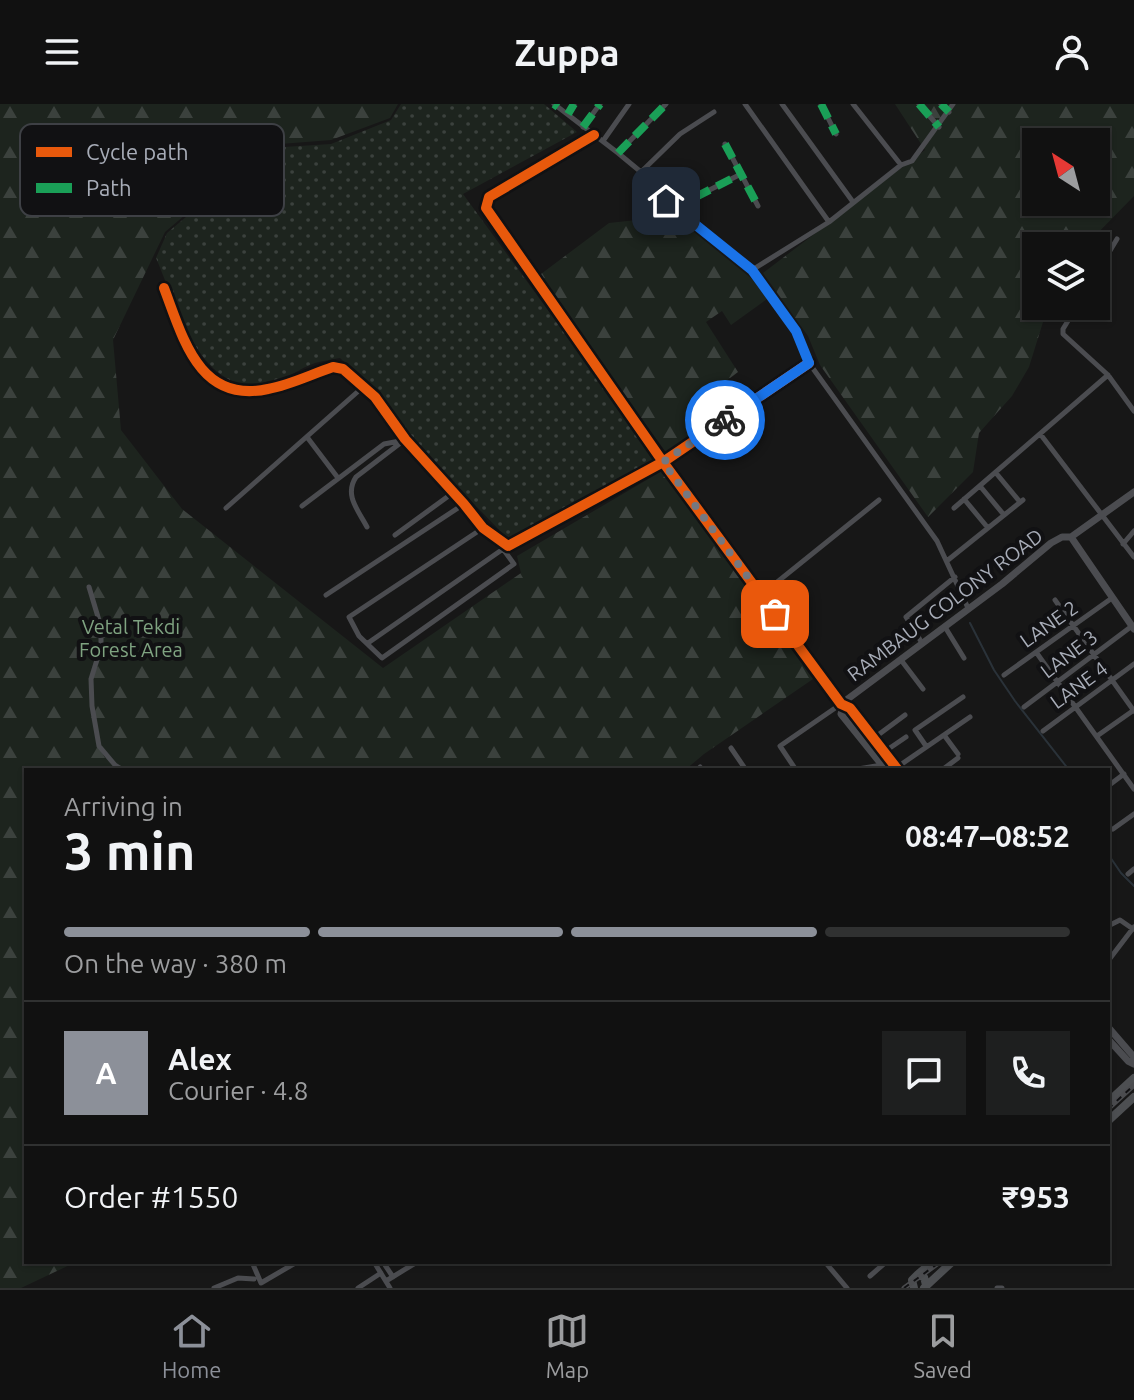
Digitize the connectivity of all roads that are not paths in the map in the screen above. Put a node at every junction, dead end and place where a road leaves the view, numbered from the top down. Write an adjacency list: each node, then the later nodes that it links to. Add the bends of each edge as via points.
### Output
1 (574, 104): 15 (street)
2 (600, 104): 16 (street)
3 (629, 104): 20 (street)
4 (666, 104): 22 (street)
5 (745, 104): 29 (street)
6 (782, 104): 26 (street)
7 (821, 104): 18 (street)
8 (853, 104): 23 (street)
9 (919, 104): 17 (street)
10 (941, 104): 14 (street)
11 (953, 104): 14 (street)
12 (557, 105): 15 (street)
13 (714, 112): 24 (street, via 680,134)
14 (949, 112): 17 (street)
15 (568, 114): 16 (street)
16 (583, 127): 19 (street)
17 (939, 127): 23 (street, via 912,161)
18 (836, 134)
19 (594, 135): 20 (street); 42 (street, via 489,197 486,208)
20 (603, 141): 22 (street)
21 (725, 144): 25 (street)
22 (618, 153): 24 (street)
23 (901, 165): 26 (street)
24 (641, 172): 28 (street)
25 (741, 174): 27 (street); 28 (street)
26 (853, 202): 29 (street)
27 (758, 206)
28 (674, 208): 32 (street)
29 (829, 222): 32 (street)
30 (1117, 239): 31 (street)
31 (1110, 251)
32 (752, 270): 35 (street, via 796,331)
33 (164, 288): 37 (street, via 200,367 224,387 267,390 337,367)
34 (1068, 320): 36 (street, via 1063,334)
35 (809, 363): 42 (street); 65 (street)
36 (1108, 375): 38 (street); 39 (street)
37 (363, 387): 40 (street); 41 (street)
38 (1134, 411)
39 (1041, 435): 43 (street); 54 (street)
40 (307, 437): 44 (street); 52 (street)
41 (405, 440): 44 (street, via 384,444); 46 (street); 56 (street, via 351,484 350,495)
42 (663, 462): 63 (street); 69 (street)
43 (996, 473): 45 (street); 55 (street, via 1021,501)
44 (338, 478): 51 (street)
45 (980, 486): 48 (street); 55 (street)
46 (454, 492): 50 (street); 60 (street)
47 (1133, 494): 54 (street, RAMBAUG COLONY ROAD)
48 (964, 499): 53 (street); 58 (street)
49 (879, 500): 69 (street)
50 (464, 504): 57 (street); 68 (street)
51 (302, 506)
52 (226, 508)
53 (954, 508)
54 (1102, 514): 61 (street, RAMBAUG COLONY ROAD); 62 (street)
55 (1004, 515): 58 (street)
56 (367, 527)
57 (483, 528): 63 (street); 76 (street, via 349,617)
58 (988, 528): 65 (street)
59 (1134, 531): 62 (street)
60 (395, 535)
61 (1071, 537): 70 (street, RAMBAUG COLONY ROAD); 72 (street, RAMBAUG COLONY ROAD, via 1051,543)
62 (1123, 544): 64 (street)
63 (505, 548): 76 (street); 76 (street, via 514,564 455,608 382,658)
64 (1134, 557)
65 (948, 560): 66 (street)
66 (955, 577): 72 (street); 77 (street, via 906,617)
67 (89, 587): 102 (street, via 101,627 98,664 91,679 92,706 99,746)
68 (326, 595)
69 (761, 595): 88 (street)
70 (1112, 598): 73 (street, LANE 2); 75 (street, RAMBAUG COLONY ROAD)
71 (1055, 600): 73 (street)
72 (969, 609): 74 (street, RAMBAUG COLONY ROAD)
73 (1074, 626): 78 (street, LANE 2); 79 (street)
74 (945, 627): 77 (street, RAMBAUG COLONY ROAD); 80 (street)
75 (1133, 627): 79 (street, LANE 3)
76 (368, 643)
77 (923, 644): 81 (street, RAMBAUG COLONY ROAD)
78 (1036, 652): 83 (street, LANE 2); 85 (street)
79 (1094, 654): 84 (street); 85 (street, LANE 3)
80 (964, 658)
81 (901, 660): 86 (street); 88 (street, RAMBAUG COLONY ROAD)
82 (1134, 664): 84 (street, LANE 4)
83 (1004, 675)
84 (1112, 680): 90 (street, LANE 4); 91 (street)
85 (1059, 682): 89 (street, LANE 3); 90 (street)
86 (923, 689)
87 (963, 697): 99 (street, via 915,730)
88 (842, 705): 98 (street); 104 (street, via 780,746); 105 (street, via 841,714)
89 (1024, 707)
90 (1076, 707): 94 (street, LANE 4); 96 (street)
91 (1134, 710): 96 (street)
92 (905, 715): 98 (street)
93 (970, 717): 95 (street)
94 (1043, 731)
95 (944, 735): 99 (street); 108 (street, via 958,756)
96 (1097, 736): 109 (street)
97 (906, 737): 101 (street)
98 (873, 739): 101 (street)
99 (926, 746): 107 (street)
100 (731, 748): 103 (street)
101 (884, 752): 106 (street)
102 (121, 768)
103 (745, 768)
104 (795, 768)
105 (885, 768)
106 (895, 768)
107 (897, 768)
108 (944, 768)
109 (1124, 774): 110 (street); 111 (street)
110 (1110, 784)
111 (1134, 789)
112 (1134, 814): 113 (street)
113 (1113, 829)
114 (1134, 869): 115 (street)
115 (1128, 874)
116 (1110, 925): 117 (street, via 1120,920)
117 (1134, 928): 118 (street)
118 (1110, 958)
119 (1110, 1029): 121 (street)
120 (1110, 1043): 122 (street)
121 (1134, 1057)
122 (1134, 1064)
123 (1134, 1078): 125 (main road)
124 (1134, 1098): 126 (main road)
125 (1110, 1100)
126 (1110, 1119)
127 (253, 1264): 137 (street, via 261,1283)
128 (281, 1264): 137 (street)
129 (294, 1264): 137 (street)
130 (375, 1264): 138 (street)
131 (384, 1264): 140 (street)
132 (412, 1264): 140 (street)
133 (827, 1264): 149 (street)
134 (884, 1264): 139 (street)
135 (930, 1264): 142 (main road)
136 (950, 1264): 145 (main road)
137 (284, 1270)
138 (381, 1273): 143 (street); 147 (street)
139 (870, 1276)
140 (393, 1277): 143 (street)
141 (254, 1279): 146 (street, via 238,1278)
142 (915, 1280): 144 (main road); 145 (main road, via 926,1278)
143 (386, 1281): 148 (street)
144 (902, 1287)
145 (925, 1287)
146 (214, 1288)
147 (358, 1288)
148 (390, 1288)
149 (847, 1288)

